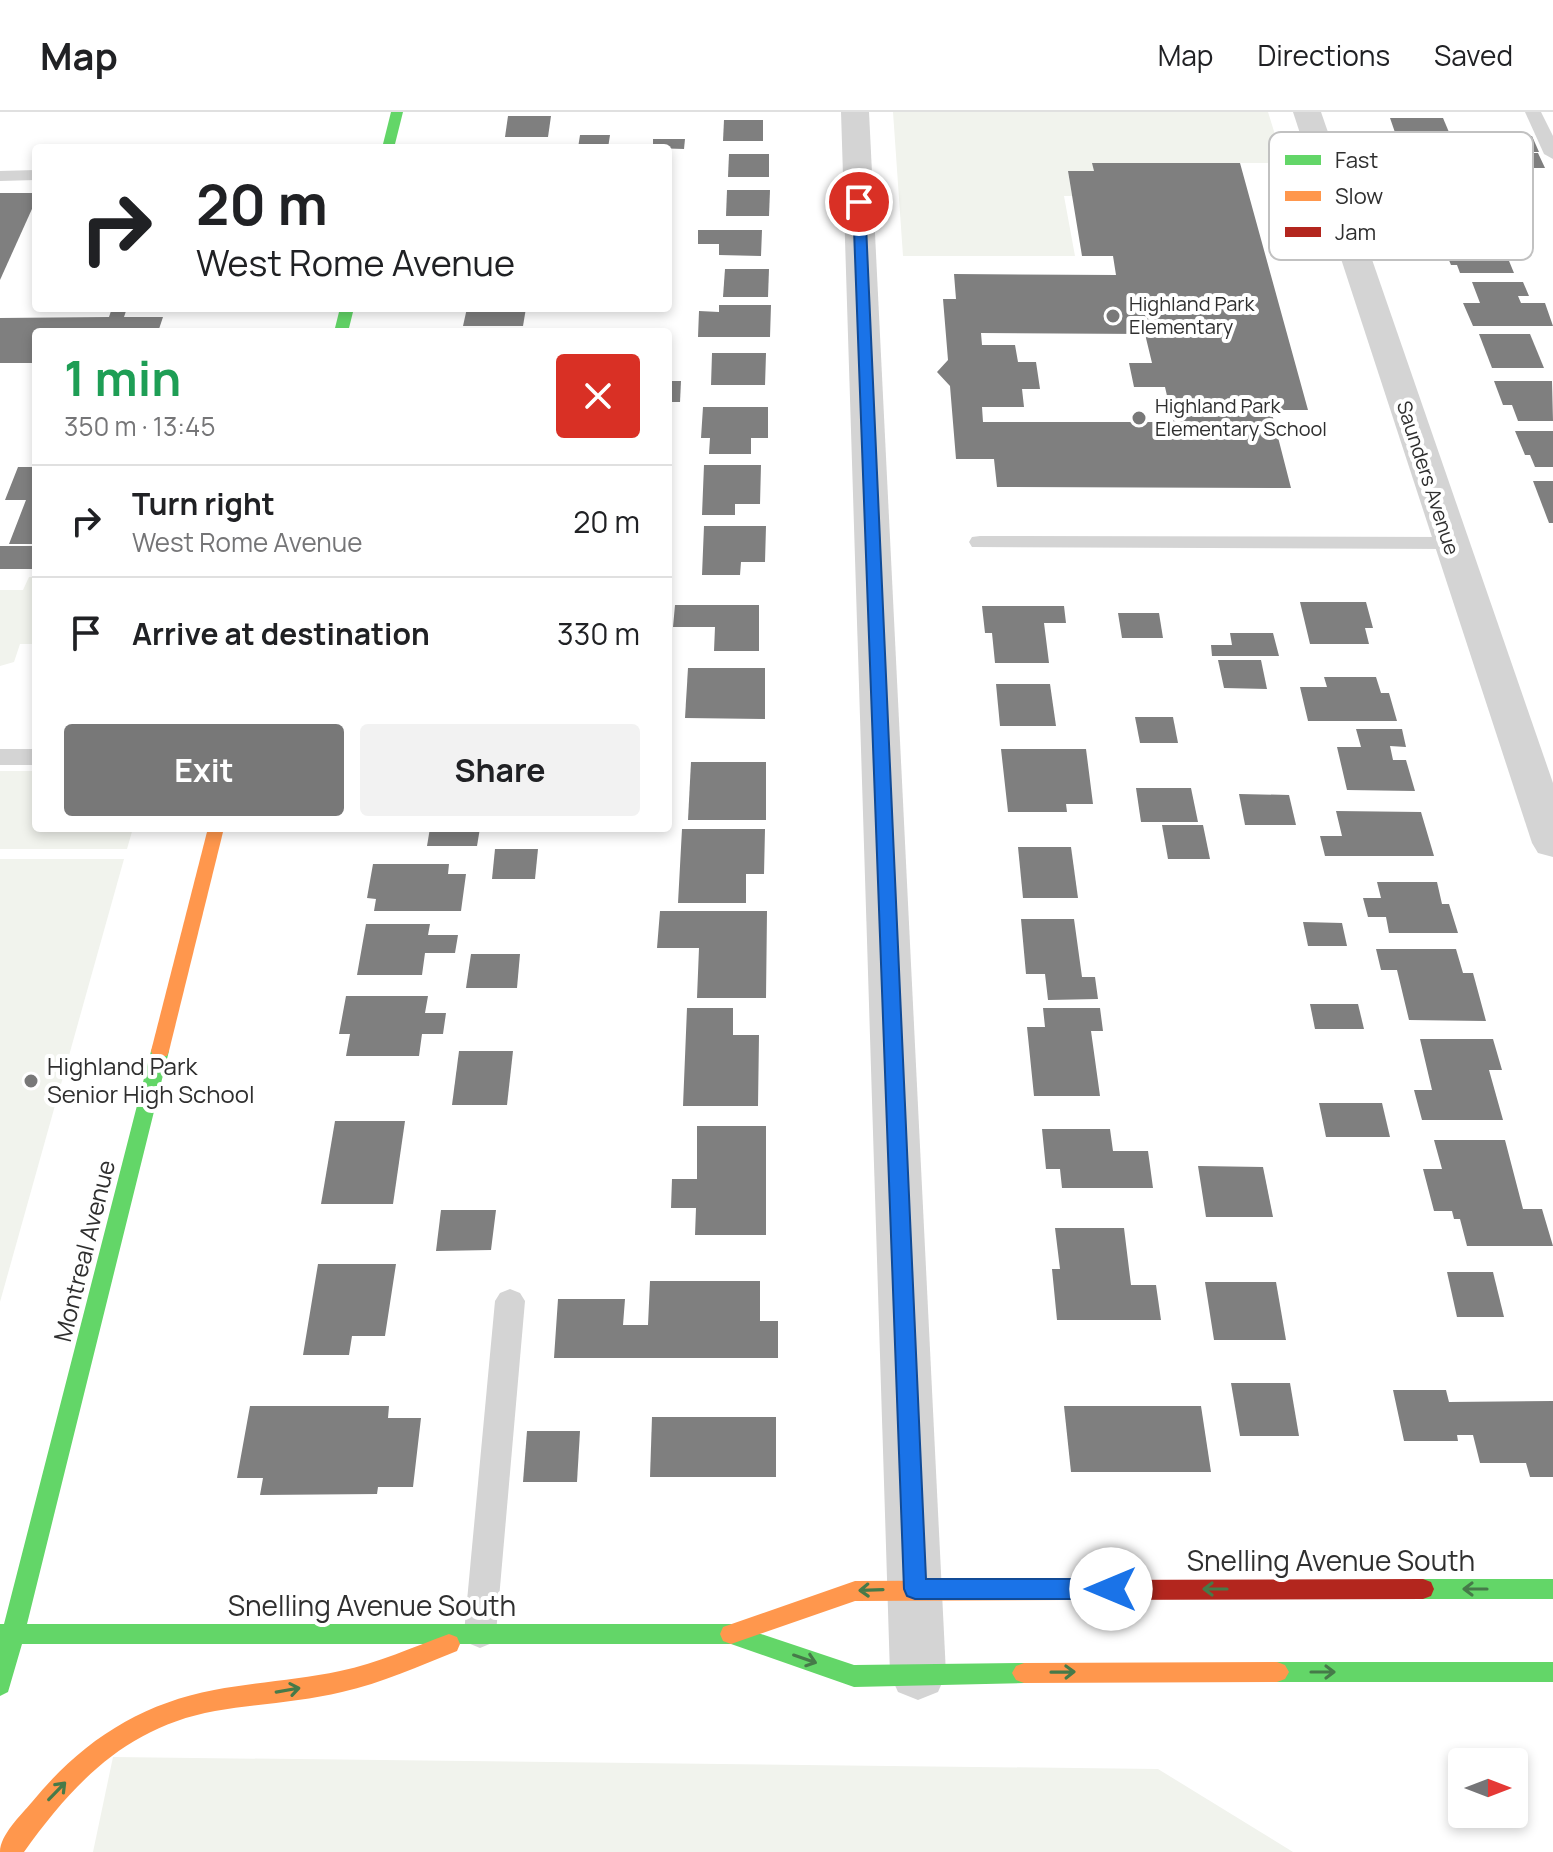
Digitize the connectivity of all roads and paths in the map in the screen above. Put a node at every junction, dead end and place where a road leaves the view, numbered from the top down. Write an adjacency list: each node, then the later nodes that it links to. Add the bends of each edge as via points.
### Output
1 (397, 112): 6 (main road)
2 (855, 112): 18 (street)
3 (1307, 112): 5 (street, Saunders Avenue)
4 (1533, 112): 7 (lane)
5 (1314, 132)
6 (389, 144)
7 (1553, 154)
8 (32, 175): 9 (lane)
9 (0, 176)
10 (1356, 260): 12 (street, Saunders Avenue)
11 (980, 542): 12 (lane)
12 (1450, 543): 16 (street, Saunders Avenue)
13 (0, 757): 14 (lane)
14 (32, 757)
15 (215, 832): 21 (main road, Montreal Avenue)
16 (1553, 843)
17 (510, 1301): 20 (lane)
18 (915, 1589): 19 (main road, Snelling Avenue South, one-way to 18); 22 (main road, Snelling Avenue South, one-way to 22, via 855,1591); 24 (street)
19 (1553, 1589)
20 (480, 1633): 21 (main road, Snelling Avenue South); 22 (main road, Snelling Avenue South); 26 (main road, one-way to 20, via 81,1765 142,1723 201,1704 343,1681)
21 (7, 1634): 25 (main road, Montreal Avenue)
22 (731, 1634): 24 (main road, Snelling Avenue South, one-way to 24, via 854,1676)
23 (1553, 1672): 24 (main road, Snelling Avenue South, one-way to 23)
24 (918, 1674)
25 (0, 1685)
26 (9, 1852)

